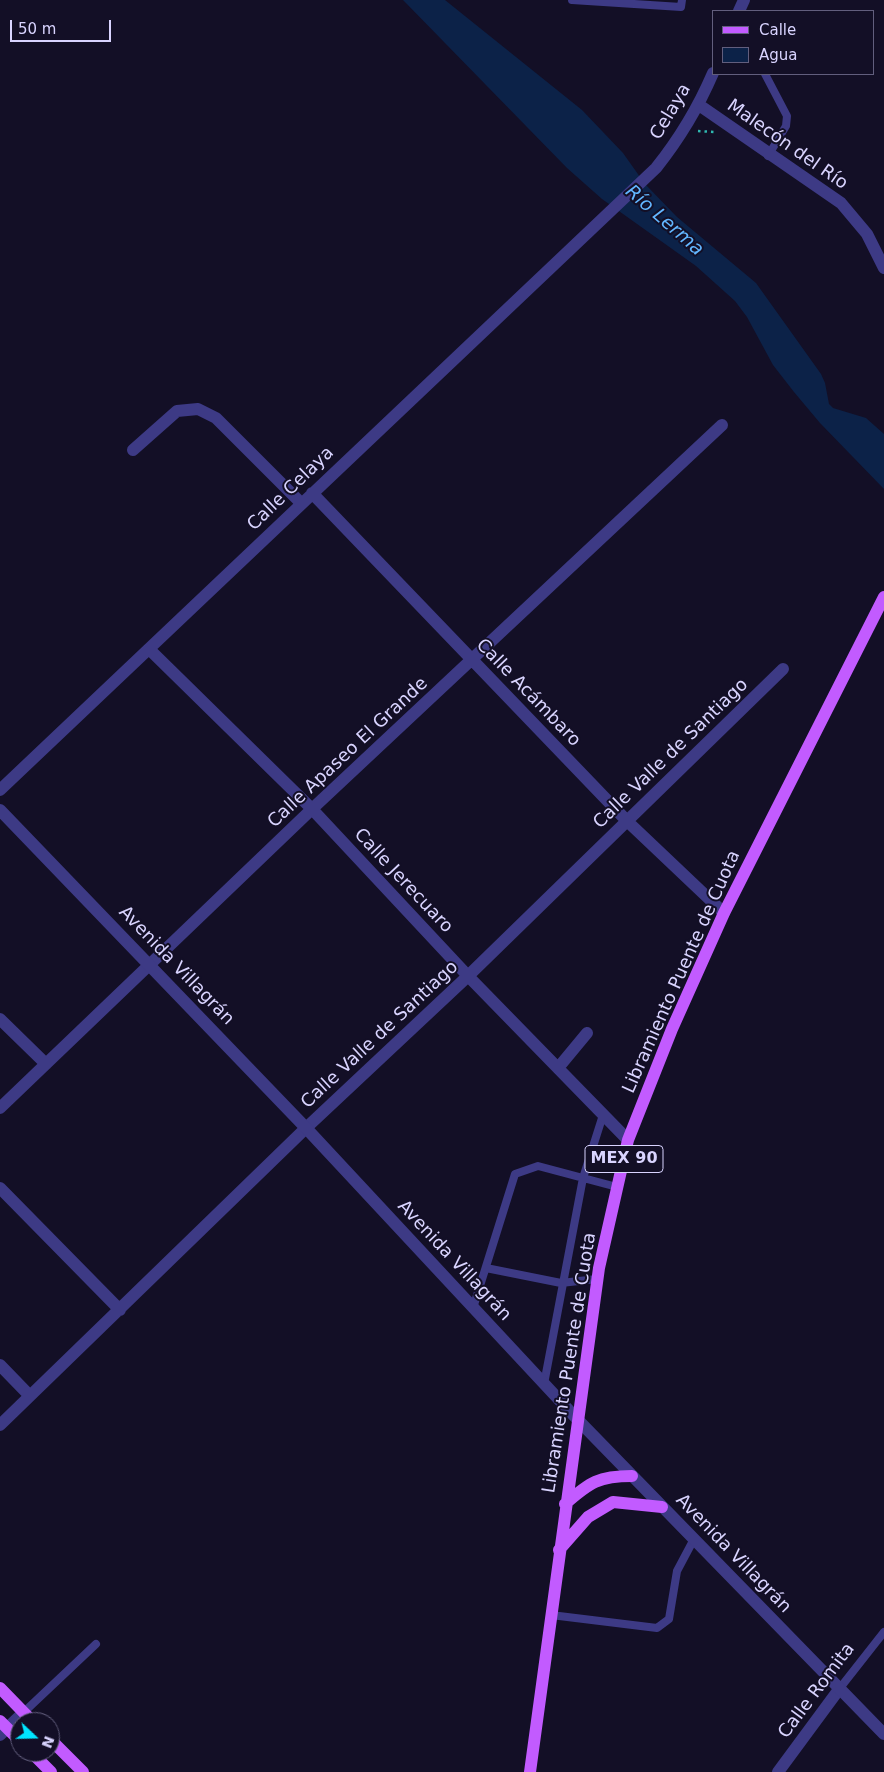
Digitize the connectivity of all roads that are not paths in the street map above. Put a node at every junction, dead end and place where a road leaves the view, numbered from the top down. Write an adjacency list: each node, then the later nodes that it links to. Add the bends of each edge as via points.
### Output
1 (572, 0): 2 (lane, via 681,7)
2 (682, 0)
3 (712, 75): 5 (street, Celaya)
4 (766, 75): 6 (lane, via 787,116 786,126)
5 (699, 105): 6 (street, Malecón del Río); 7 (street, Celaya, via 656,168)
6 (768, 156): 8 (street, Malecón del Río, via 841,203 867,234)
7 (606, 213): 11 (street, Calle Celaya)
8 (884, 268)
9 (722, 425): 15 (street, Calle Apaseo El Grande)
10 (133, 450): 12 (street, via 177,411 198,409 216,418)
11 (312, 492): 12 (street, Calle Celaya); 15 (street, Calle Acámbaro)
12 (302, 503): 14 (street, Calle Celaya)
13 (884, 597): 21 (main road, Libramiento Puente de Cuota / MEX 90)
14 (150, 650): 17 (street, Calle Celaya); 18 (street, Calle Jerecuaro)
15 (473, 660): 18 (street, Calle Apaseo El Grande); 20 (street, Calle Acámbaro)
16 (783, 669): 20 (street, Calle Valle de Santiago)
17 (0, 790)
18 (312, 809): 22 (street, Calle Apaseo El Grande); 23 (street, Calle Jerecuaro)
19 (0, 810): 22 (street, Avenida Villagrán)
20 (627, 821): 21 (street, Calle Acámbaro); 23 (street, Calle Valle de Santiago)
21 (724, 914): 31 (main road, Libramiento Puente de Cuota / MEX 90, via 672,1029)
22 (151, 965): 26 (street, Calle Apaseo El Grande); 30 (street, Avenida Villagrán)
23 (468, 976): 27 (street, Calle Jerecuaro); 30 (street, Calle Valle de Santiago)
24 (0, 1019): 26 (street)
25 (587, 1033): 27 (street)
26 (46, 1064): 28 (street, Calle Apaseo El Grande)
27 (558, 1068): 29 (street, Calle Jerecuaro)
28 (0, 1108)
29 (604, 1115): 31 (street, Calle Jerecuaro); 32 (lane)
30 (306, 1128): 38 (street, Avenida Villagrán); 39 (street, Calle Valle de Santiago)
31 (628, 1140): 33 (main road, Libramiento Puente de Cuota / MEX 90)
32 (583, 1178): 33 (lane); 35 (lane, via 538,1166 515,1174); 37 (lane)
33 (618, 1187): 36 (main road, Libramiento Puente de Cuota / MEX 90)
34 (0, 1188): 39 (street)
35 (486, 1268): 37 (lane); 38 (lane)
36 (597, 1279): 37 (lane); 43 (main road, Libramiento Puente de Cuota / MEX 90)
37 (561, 1283): 41 (lane)
38 (473, 1308): 41 (street, Avenida Villagrán)
39 (120, 1310): 42 (street, Calle Valle de Santiago)
40 (0, 1365): 42 (street)
41 (544, 1384): 43 (street, Avenida Villagrán)
42 (30, 1396): 44 (street, Calle Valle de Santiago)
43 (577, 1419): 45 (street, Avenida Villagrán); 46 (main road, Libramiento Puente de Cuota / MEX 90)
44 (0, 1425)
45 (632, 1476): 46 (main road, via 608,1476 583,1488); 47 (street, Avenida Villagrán)
46 (566, 1504): 49 (main road, Libramiento Puente de Cuota / MEX 90)
47 (662, 1507): 48 (street, Avenida Villagrán); 49 (main road, via 613,1502 588,1517)
48 (694, 1539): 50 (lane, via 677,1571 669,1619 658,1628); 54 (street, Avenida Villagrán)
49 (559, 1550): 50 (main road, Libramiento Puente de Cuota / MEX 90)
50 (551, 1615): 61 (main road, Libramiento Puente de Cuota / MEX 90)
51 (884, 1632): 54 (lane, Calle Romita)
52 (96, 1644): 55 (lane)
53 (0, 1688): 55 (main road)
54 (840, 1688): 56 (street, Avenida Villagrán); 62 (street, Calle Romita)
55 (24, 1712)
56 (884, 1734)
57 (60, 1749): 60 (main road)
58 (41, 1762): 59 (main road)
59 (51, 1772)
60 (83, 1772)
61 (530, 1772)
62 (779, 1772)

